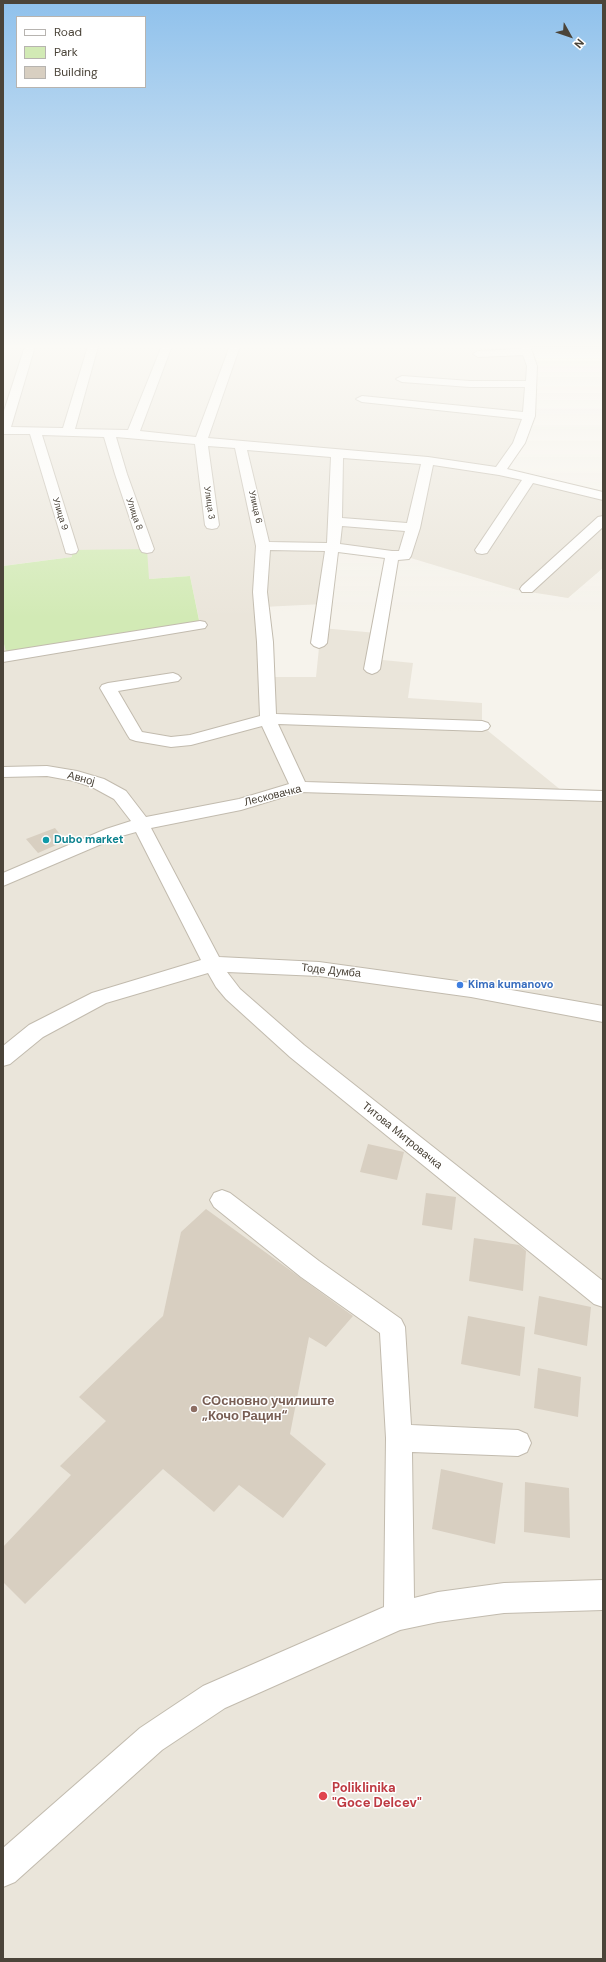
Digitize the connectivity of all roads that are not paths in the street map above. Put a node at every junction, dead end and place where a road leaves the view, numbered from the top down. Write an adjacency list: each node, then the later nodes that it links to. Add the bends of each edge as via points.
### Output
1 (36, 435): 20 (street, Улица 9)
2 (110, 435): 19 (street, Улица 8)
3 (138, 435): 6 (street)
4 (203, 435): 6 (street, Улица 3)
5 (522, 435): 10 (street)
6 (201, 441): 7 (street); 15 (street, Улица 3)
7 (240, 445): 8 (street); 17 (street, Улица 6)
8 (337, 453): 9 (street); 14 (street)
9 (428, 461): 10 (street); 16 (street)
10 (499, 471): 11 (street)
11 (530, 478): 12 (street); 21 (street)
12 (603, 496)
13 (603, 520): 23 (street)
14 (336, 521): 16 (street); 18 (street)
15 (212, 525)
16 (413, 528): 22 (street, via 404,556)
17 (263, 546): 18 (street); 29 (street, Улица 6, via 260,592)
18 (332, 547): 22 (street); 25 (street)
19 (147, 549)
20 (71, 550)
21 (482, 550)
22 (392, 555): 27 (street)
23 (527, 589)
24 (200, 625): 26 (street)
25 (319, 643)
26 (3, 657)
27 (372, 669)
28 (173, 678): 29 (street, via 108,688 136,736 171,742 191,740)
29 (268, 719): 30 (street); 32 (street, Улица 6)
30 (482, 726)
31 (3, 772): 34 (street, Авној, via 47,771 77,776 98,783 120,795)
32 (299, 787): 33 (street, Лесковачка); 34 (street, Лесковачка, via 241,804)
33 (603, 796)
34 (141, 824): 35 (street, Лесковачка, via 112,833); 36 (street)
35 (3, 880)
36 (213, 964): 37 (street, Тоде Думба, via 311,968 479,991); 38 (street, Тоде Думба, via 99,998 36,1031); 40 (street, Титова Митровачка, via 233,994 297,1051)
37 (603, 1014)
38 (3, 1058)
39 (222, 1200): 41 (street, via 310,1269 392,1327)
40 (603, 1296)
41 (399, 1438): 42 (street); 44 (street)
42 (518, 1443)
43 (603, 1595): 44 (street, via 504,1598 438,1607)
44 (399, 1616): 45 (street, via 214,1697 151,1739)
45 (3, 1870)

